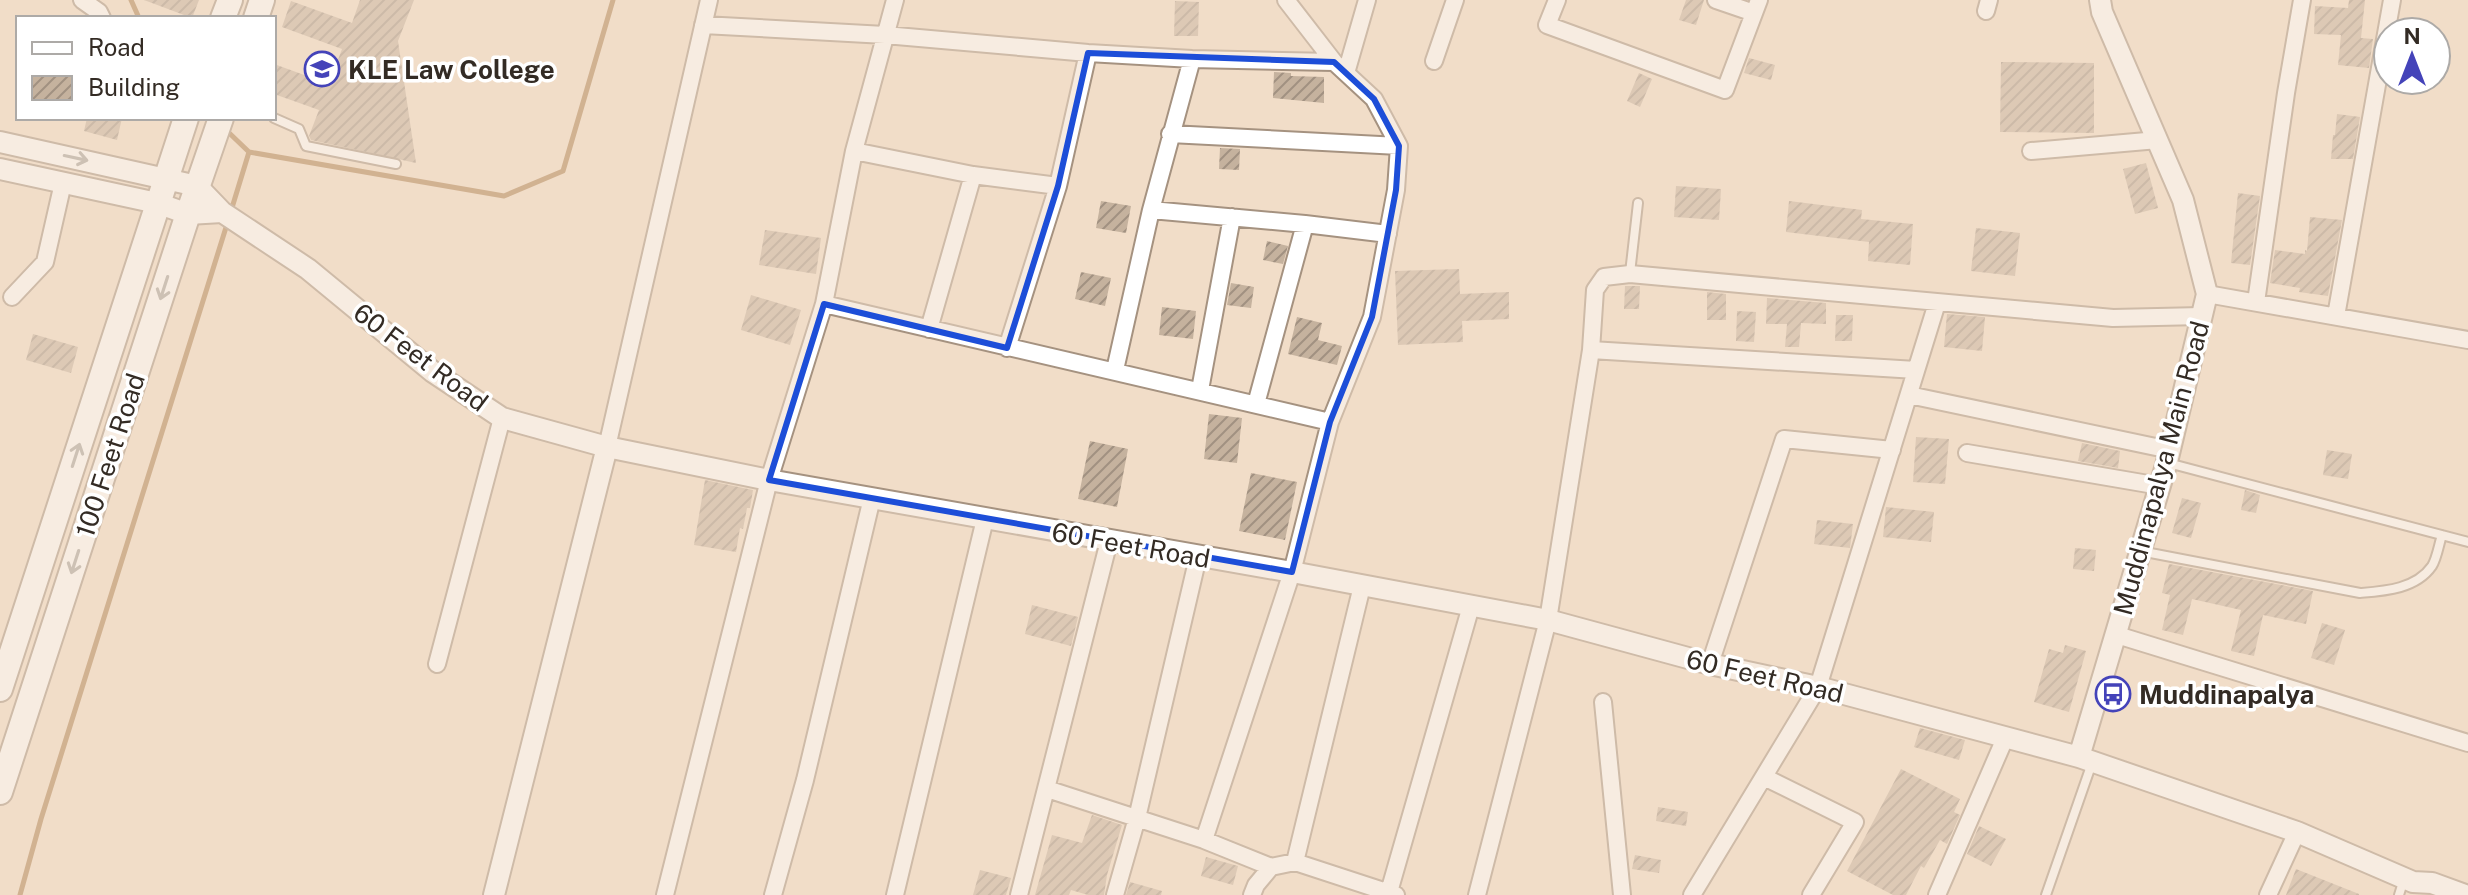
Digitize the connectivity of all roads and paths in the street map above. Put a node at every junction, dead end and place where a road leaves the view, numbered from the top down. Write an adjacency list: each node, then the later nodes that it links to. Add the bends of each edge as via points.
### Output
1 (82, 0): 13 (street)
2 (709, 0): 14 (street)
3 (895, 0): 15 (street)
4 (1286, 0): 19 (street)
5 (1367, 0): 19 (street)
6 (1455, 0): 18 (street)
7 (1557, 0): 12 (street, via 1547,25 1725,90)
8 (1716, 0): 12 (street)
9 (2100, 0): 24 (street, Muddinapalya Main Road)
10 (2302, 0): 47 (street)
11 (2392, 0): 51 (street)
12 (1757, 7)
13 (101, 16)
14 (703, 25): 15 (street); 63 (street)
15 (885, 35): 16 (street); 27 (street)
16 (1088, 53): 17 (street); 35 (street)
17 (1192, 59): 19 (street); 23 (street)
18 (1434, 61)
19 (1340, 67): 26 (street, via 1374,99)
20 (276, 119): 29 (lane, via 299,129 306,146)
21 (182, 120): 32 (main road, 100 Feet Road)
22 (218, 125): 34 (main road, 100 Feet Road)
23 (1170, 134): 26 (street); 38 (street)
24 (2158, 140): 28 (street); 45 (street, Muddinapalya Main Road, via 2183,200)
25 (0, 142): 32 (street, one-way to 32)
26 (1399, 146): 43 (street)
27 (854, 151): 31 (street); 49 (street)
28 (2031, 151)
29 (396, 164)
30 (0, 169): 33 (street)
31 (973, 175): 35 (street); 52 (street)
32 (165, 177): 34 (street); 36 (main road, 100 Feet Road)
33 (63, 183): 36 (street); 46 (street, via 45,262)
34 (197, 186): 39 (main road, 100 Feet Road); 40 (street, 60 Feet Road)
35 (1058, 186): 54 (street)
36 (157, 203): 39 (street); 84 (main road, 100 Feet Road, one-way to 36)
37 (1638, 203): 44 (lane)
38 (1151, 210): 41 (street); 56 (street)
39 (188, 214): 40 (street); 91 (main road, 100 Feet Road, one-way to 91)
40 (227, 216): 61 (street, 60 Feet Road, via 308,269 433,372)
41 (1232, 217): 42 (street); 58 (street)
42 (1305, 224): 43 (street); 60 (street)
43 (1388, 234): 62 (street, via 1372,317)
44 (1630, 274): 48 (street); 55 (street, via 1604,277 1595,290)
45 (2207, 294): 47 (street); 50 (street, Muddinapalya Main Road)
46 (12, 297)
47 (2256, 302): 51 (street)
48 (1937, 303): 50 (street, via 2113,318); 57 (street)
49 (824, 304): 52 (street); 67 (street)
50 (2202, 316): 66 (street, Muddinapalya Main Road)
51 (2336, 316): 53 (street)
52 (929, 329): 54 (street)
53 (2468, 340)
54 (1007, 348): 56 (street)
55 (1591, 350): 57 (street); 79 (street)
56 (1115, 370): 58 (street)
57 (1916, 370): 59 (street)
58 (1200, 390): 60 (street)
59 (1909, 395): 64 (street); 66 (street)
60 (1256, 404): 62 (street)
61 (502, 418): 63 (street, 60 Feet Road); 81 (street)
62 (1330, 422): 76 (street)
63 (607, 447): 67 (street, 60 Feet Road); 99 (street)
64 (1892, 450): 82 (street, via 1784,439); 83 (street)
65 (1967, 453): 68 (street)
66 (2168, 456): 68 (street, Muddinapalya Main Road); 71 (lane)
67 (769, 480): 69 (street, 60 Feet Road); 100 (street)
68 (2160, 486): 74 (street, Muddinapalya Main Road)
69 (872, 498): 70 (street, 60 Feet Road); 101 (street)
70 (985, 519): 72 (street, 60 Feet Road); 102 (street)
71 (2442, 535): 73 (lane); 74 (lane, via 2432,566 2413,582 2360,593)
72 (1109, 541): 75 (street, 60 Feet Road); 90 (street)
73 (2468, 542)
74 (2140, 551): 80 (street, Muddinapalya Main Road)
75 (1198, 557): 76 (street, 60 Feet Road); 92 (street)
76 (1292, 572): 77 (street, 60 Feet Road); 94 (street)
77 (1362, 586): 78 (street, 60 Feet Road); 95 (street)
78 (1471, 606): 79 (street, 60 Feet Road); 98 (street)
79 (1548, 620): 82 (street, 60 Feet Road); 106 (street)
80 (2117, 635): 87 (street); 88 (street, Muddinapalya Main Road)
81 (437, 664)
82 (1710, 664): 83 (street, 60 Feet Road)
83 (1818, 687): 86 (street, 60 Feet Road); 89 (street)
84 (0, 689)
85 (1603, 702): 107 (street)
86 (2006, 736): 88 (street, 60 Feet Road); 110 (street)
87 (2468, 743)
88 (2086, 760): 93 (street, 60 Feet Road); 111 (lane)
89 (1764, 777): 108 (street); 109 (street, via 1855,822)
90 (1047, 789): 92 (street); 103 (street)
91 (0, 792)
92 (1137, 818): 94 (street); 104 (street)
93 (2297, 832): 97 (street, 60 Feet Road); 112 (street)
94 (1204, 840): 96 (street)
95 (1295, 862): 96 (street); 98 (street)
96 (1271, 867): 105 (street)
97 (2410, 888): 113 (street, 60 Feet Road, via 2432,883)
98 (1392, 894)
99 (494, 895)
100 (665, 895)
101 (773, 895)
102 (895, 895)
103 (1019, 895)
104 (1115, 895)
105 (1252, 895)
106 (1477, 895)
107 (1622, 895)
108 (1692, 895)
109 (1811, 895)
110 (1937, 895)
111 (2046, 895)
112 (2268, 895)
113 (2465, 895)

